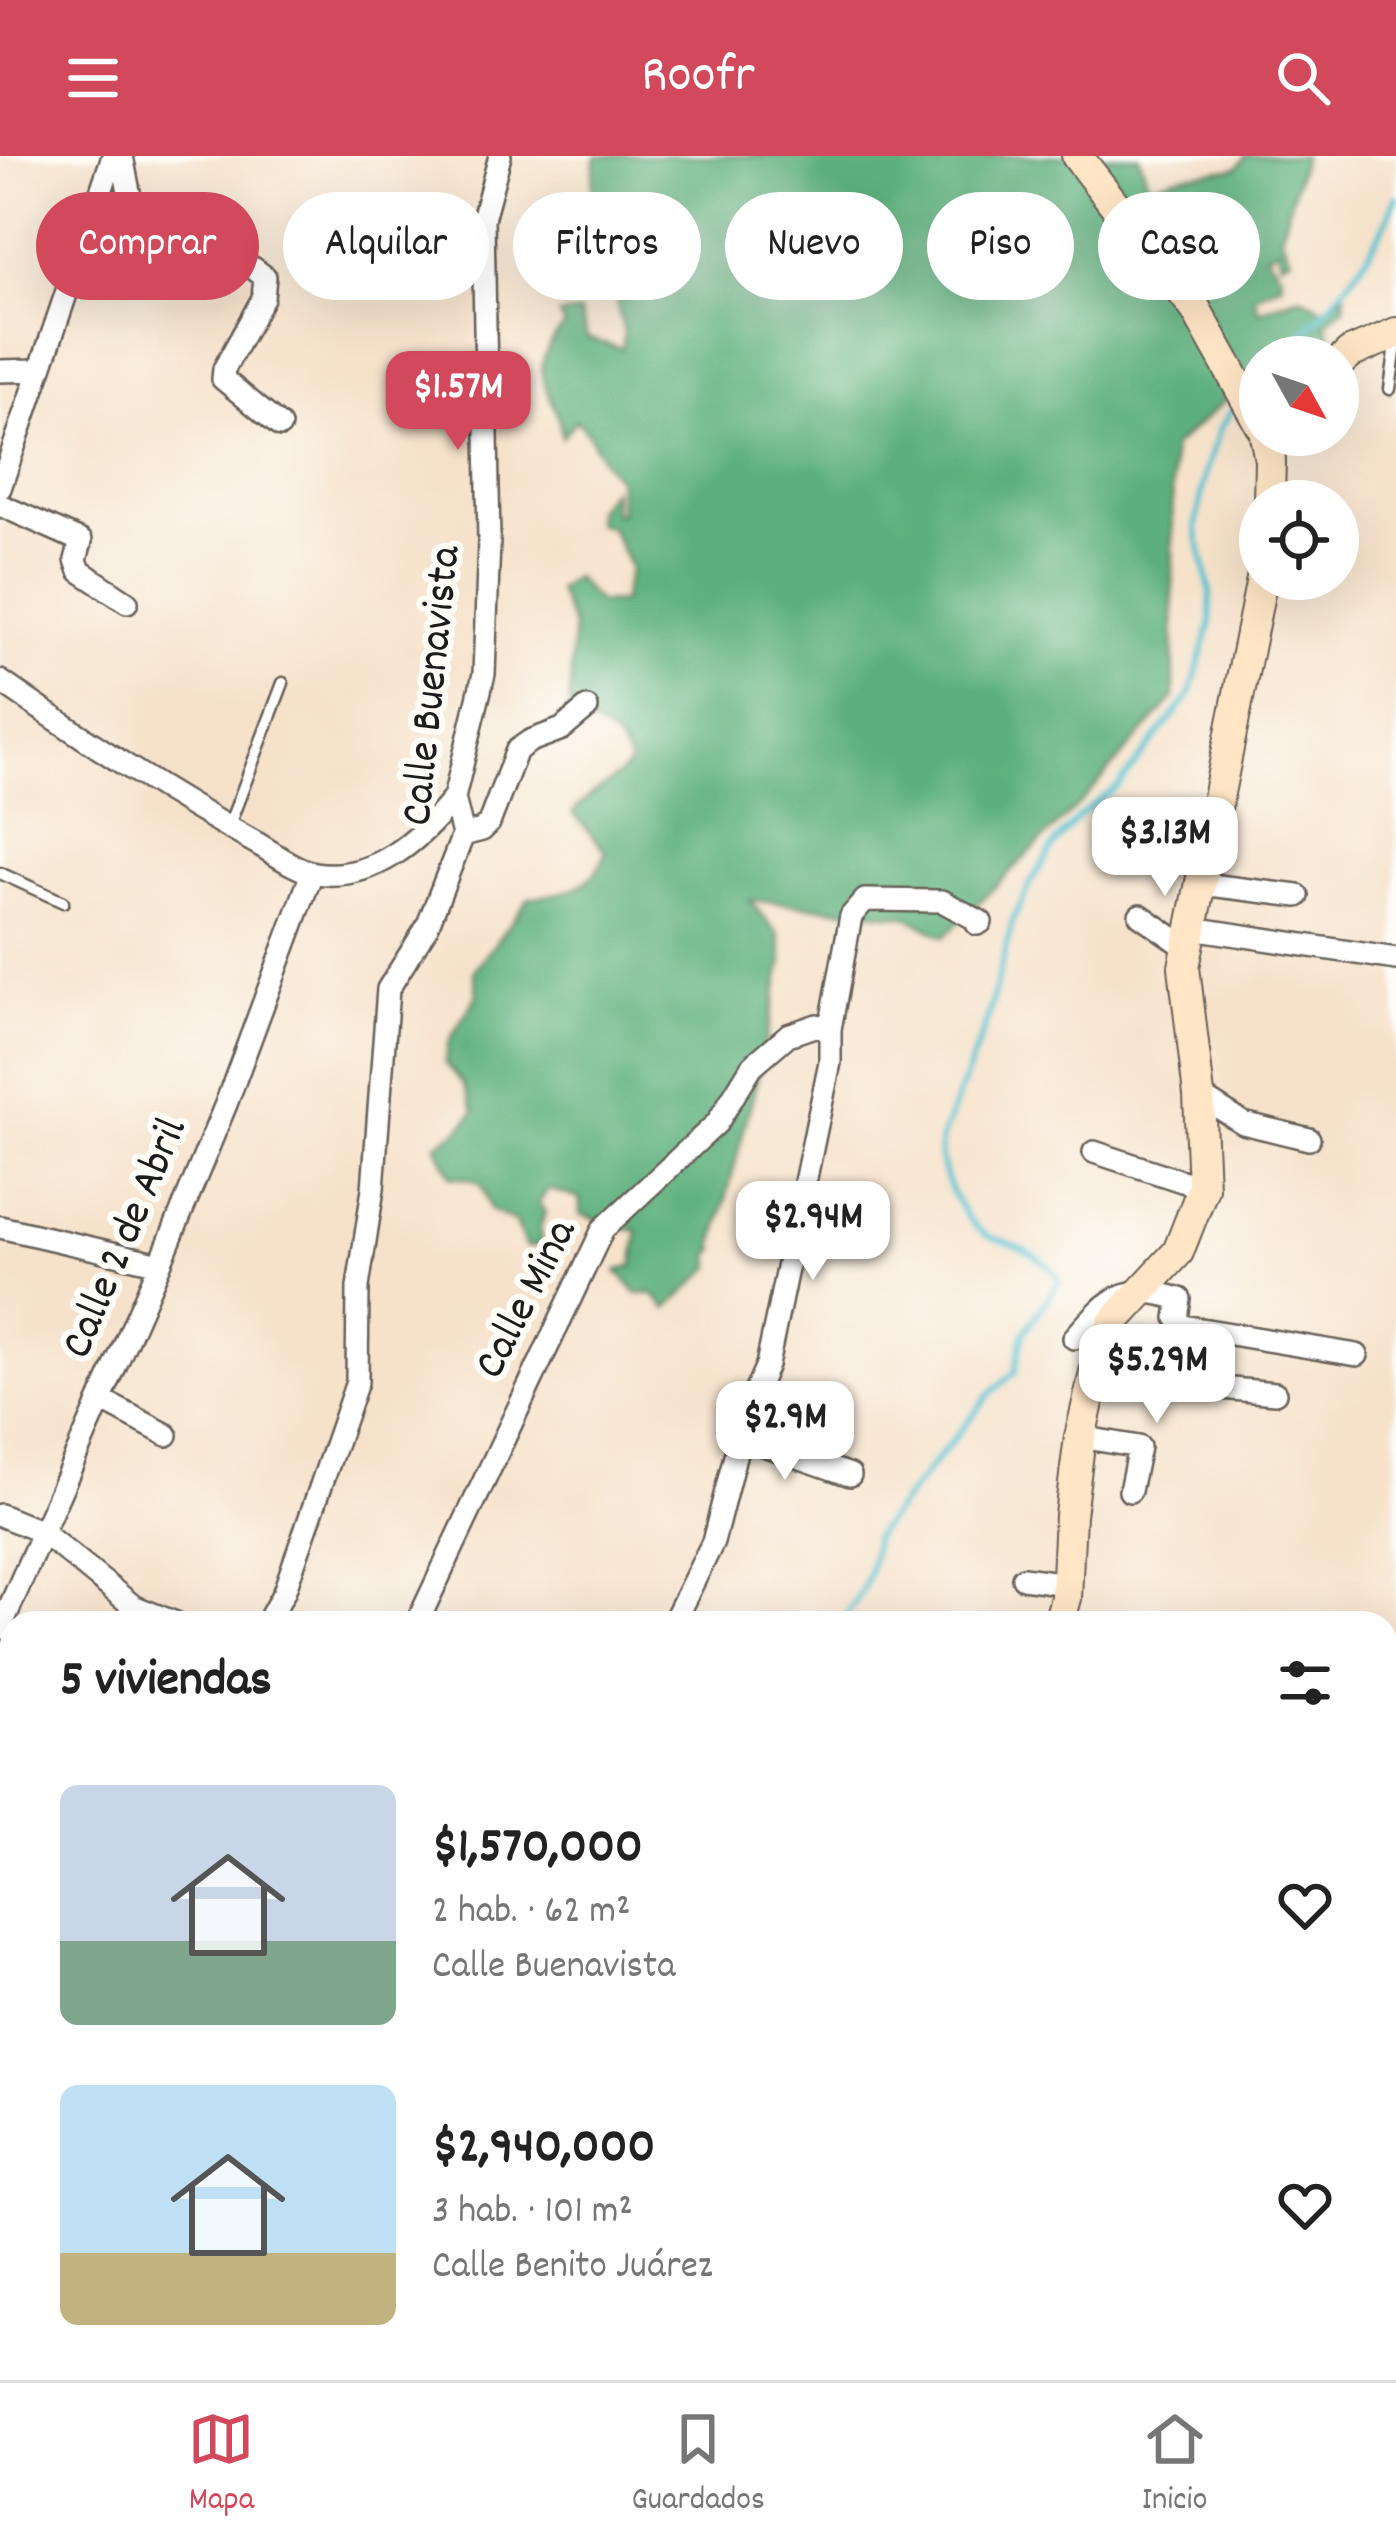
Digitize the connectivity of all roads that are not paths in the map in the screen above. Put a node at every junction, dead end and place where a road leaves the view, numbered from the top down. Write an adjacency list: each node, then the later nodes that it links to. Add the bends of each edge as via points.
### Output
1 (117, 156): 7 (street); 11 (street, via 143,236 265,277 223,379)
2 (500, 156): 19 (street, Calle Buenavista, via 483,219 484,674)
3 (1077, 156): 9 (street, via 1196,308)
4 (1396, 333): 6 (street)
5 (1396, 345): 10 (lane)
6 (1359, 349)
7 (38, 370): 8 (street); 12 (street)
8 (0, 371)
9 (1239, 387)
10 (1390, 389)
11 (280, 426)
12 (0, 488)
13 (0, 505): 15 (street, via 77,537 80,572)
14 (1258, 600): 24 (street)
15 (127, 602)
16 (0, 681): 20 (street)
17 (283, 683): 20 (lane)
18 (586, 708): 21 (street, via 517,750 490,824)
19 (454, 798): 21 (street, Calle Buenavista); 23 (street, via 425,834 389,859 355,872)
20 (229, 828): 23 (street)
21 (463, 835): 55 (street, Calle Buenavista, via 427,927 388,989 358,1287 357,1382)
22 (0, 873): 26 (lane)
23 (312, 873): 37 (street, Calle 2 de Abril)
24 (1202, 884): 25 (street); 29 (street)
25 (1298, 896)
26 (63, 902)
27 (1140, 915): 29 (street)
28 (977, 923): 31 (street, via 942,901 865,900 851,916)
29 (1190, 938): 30 (street); 32 (street, via 1184,985)
30 (1396, 959)
31 (830, 1029): 45 (street, via 830,1062 767,1365); 56 (street, Calle Mina, via 788,1035 752,1066 717,1123 603,1229)
32 (1199, 1095): 33 (street, via 1243,1123); 35 (street)
33 (1309, 1139)
34 (1094, 1152): 35 (street)
35 (1203, 1188): 38 (street, via 1178,1252)
36 (0, 1228): 37 (street)
37 (160, 1264): 43 (street, Calle 2 de Abril)
38 (1141, 1292): 39 (street, via 1105,1302); 40 (street, via 1180,1299 1183,1326); 41 (street, via 1114,1321)
39 (1074, 1339)
40 (1357, 1354)
41 (1093, 1376): 42 (street); 46 (street)
42 (1275, 1393)
43 (101, 1400): 44 (street); 50 (street, Calle 2 de Abril)
44 (167, 1435)
45 (740, 1437): 47 (street); 57 (street, via 713,1542)
46 (1080, 1438): 48 (street, via 1139,1447); 52 (street)
47 (850, 1475)
48 (1130, 1491)
49 (0, 1515): 50 (street)
50 (42, 1532): 53 (street, Calle 2 de Abril); 54 (street)
51 (1023, 1578): 52 (street)
52 (1066, 1584): 58 (street)
53 (8, 1611)
54 (146, 1611)
55 (274, 1611)
56 (423, 1611)
57 (679, 1611)
58 (1061, 1611)

